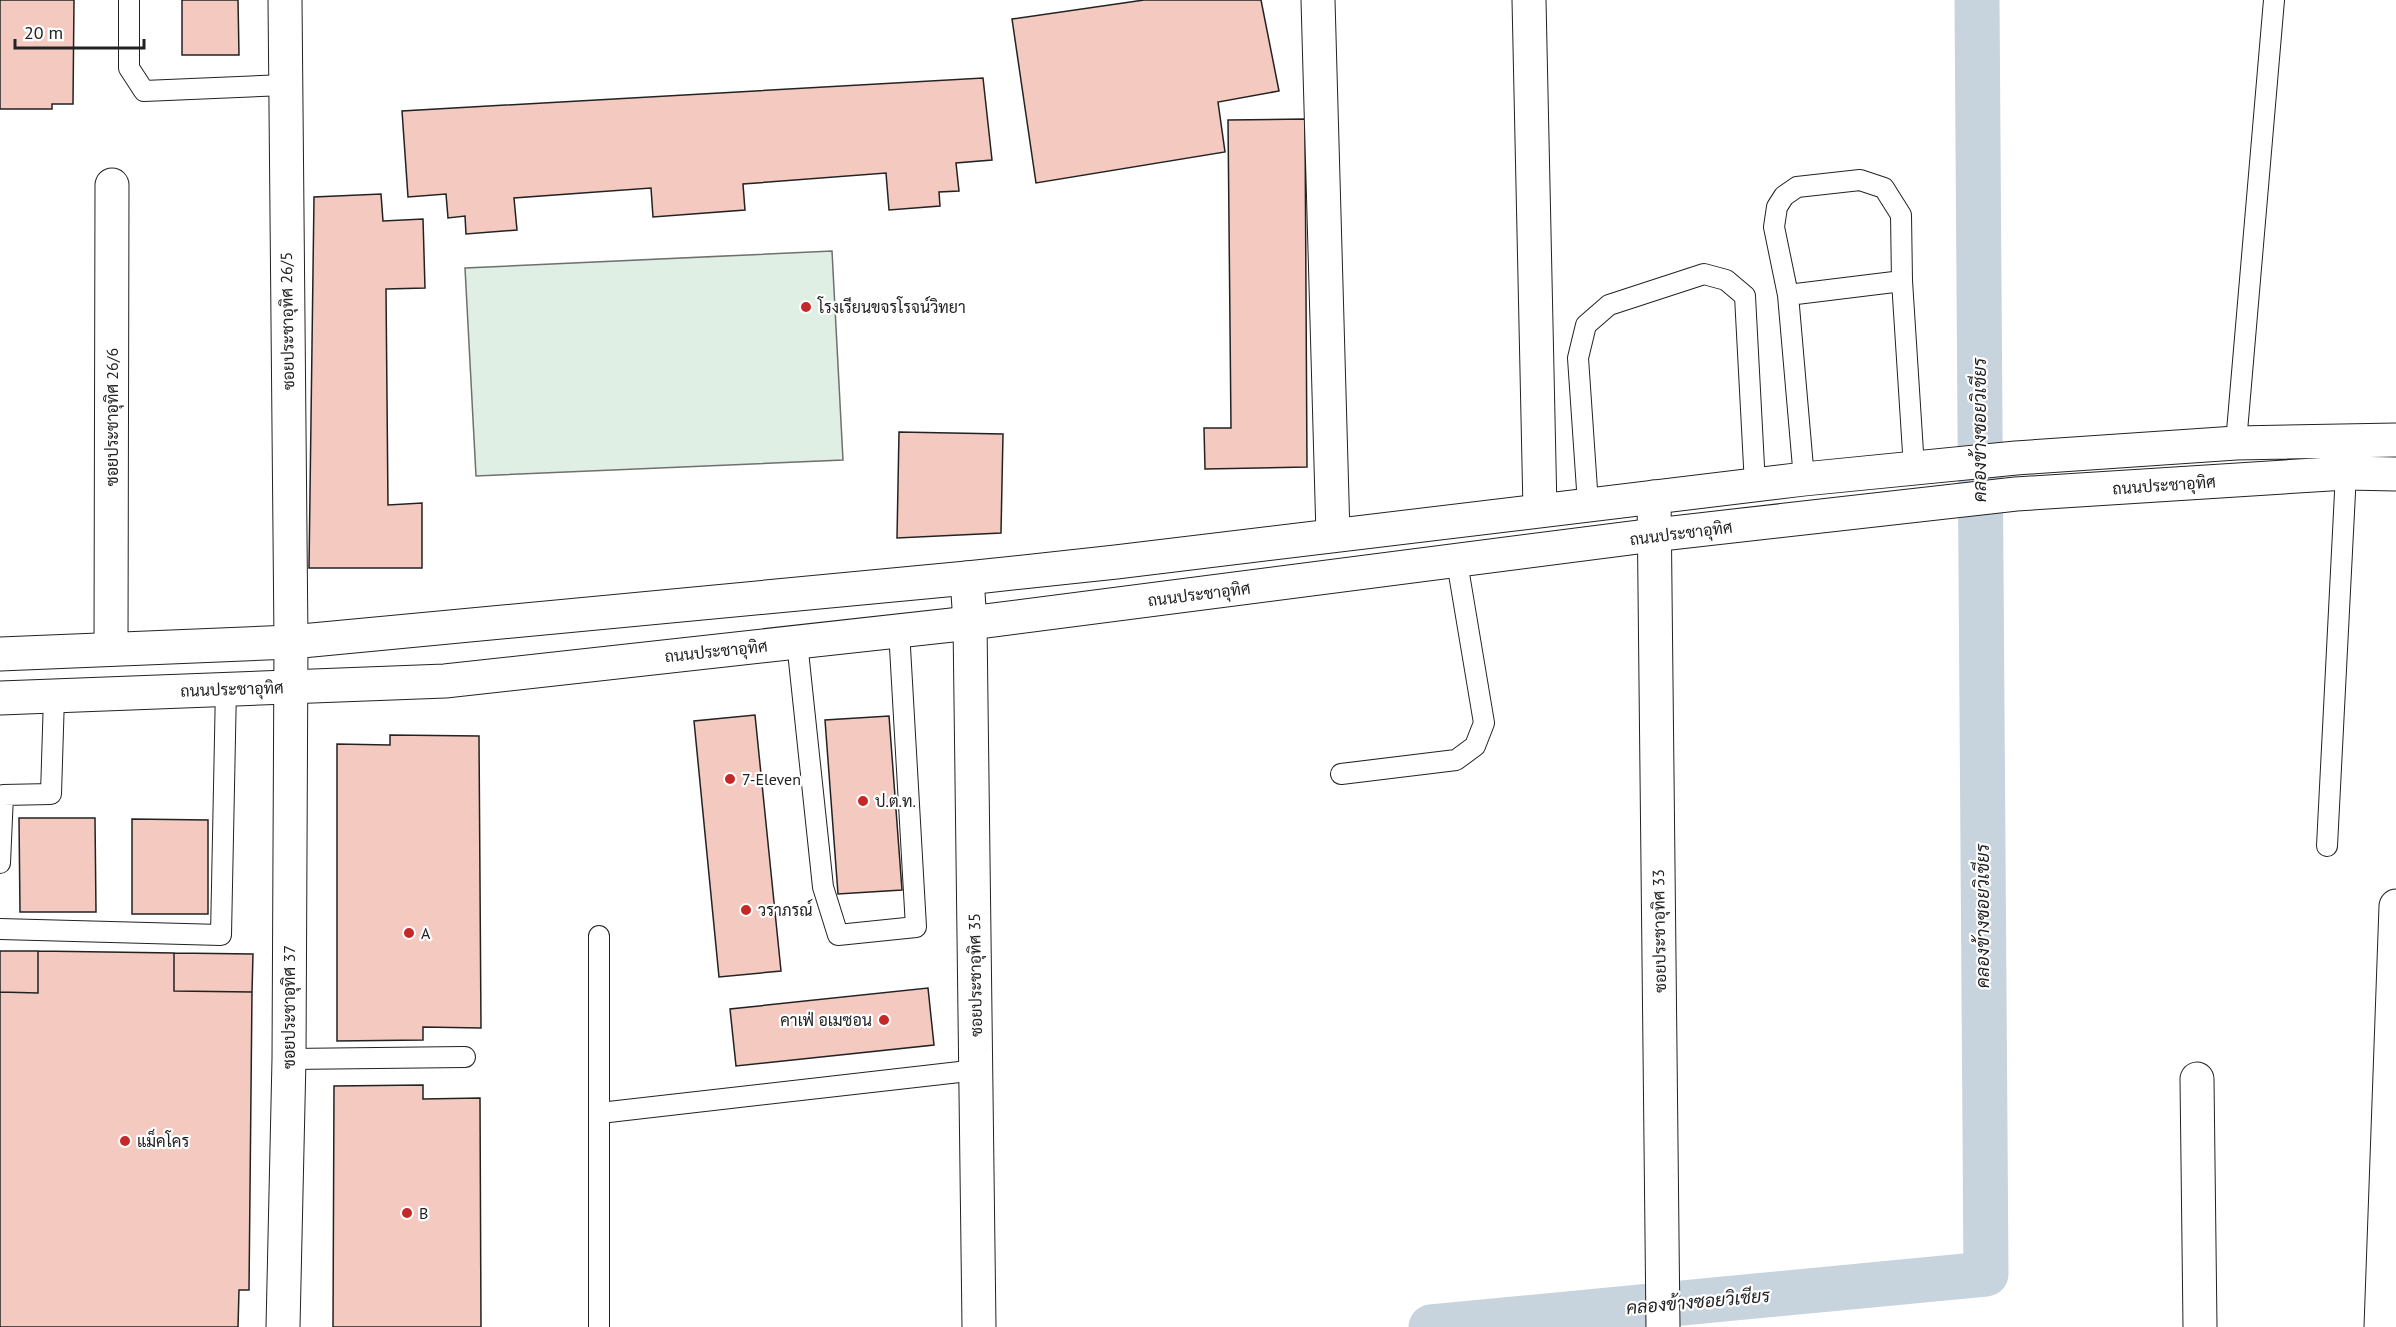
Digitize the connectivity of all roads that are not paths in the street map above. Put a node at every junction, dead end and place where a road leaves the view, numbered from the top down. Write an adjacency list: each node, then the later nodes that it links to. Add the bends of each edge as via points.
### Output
1 (129, 0): 6 (lane, via 129,68 144,91)
2 (285, 0): 6 (street, ซอยประชาอุทิศ 26/5)
3 (1318, 0): 20 (street)
4 (1529, 0): 19 (street)
5 (2274, 0): 11 (lane)
6 (285, 85): 26 (street, ซอยประชาอุทิศ 26/5)
7 (112, 184): 28 (street, ซอยประชาอุทิศ 26/6)
8 (1902, 281): 9 (lane); 9 (lane, via 1901,215 1884,188 1860,180 1797,187 1777,207 1774,227); 12 (lane)
9 (1788, 295): 15 (lane)
10 (2396, 440): 11 (street)
11 (2236, 443): 12 (street)
12 (1914, 468): 15 (street)
13 (2346, 473): 14 (street, ถนนประชาอุทิศ); 21 (street, ถนนประชาอุทิศ, via 2016,495); 35 (lane)
14 (2396, 474)
15 (1804, 479): 16 (street)
16 (1755, 485): 17 (street); 18 (lane, via 1745,296 1726,280 1704,274 1609,305 1586,324 1578,358)
17 (1654, 497): 18 (street); 21 (street, ซอยประชาอุทิศ 33)
18 (1588, 504): 19 (street)
19 (1540, 510): 20 (street)
20 (1333, 535): 23 (street)
21 (1654, 535): 22 (street, ถนนประชาอุทิศ); 49 (street, ซอยประชาอุทิศ 33)
22 (1457, 562): 24 (street, ถนนประชาอุทิศ); 34 (lane, via 1484,723 1475,746 1456,760)
23 (967, 579): 24 (street, ซอยประชาอุทิศ 35); 26 (street)
24 (970, 623): 25 (street, ถนนประชาอุทิศ); 42 (street, ซอยประชาอุทิศ 35)
25 (899, 630): 27 (street, ถนนประชาอุทิศ); 27 (lane, via 916,927 838,935 823,886)
26 (291, 642): 28 (street); 30 (street, ซอยประชาอุทิศ 26/5)
27 (797, 642): 30 (street, ถนนประชาอุทิศ, via 445,681)
28 (111, 649): 29 (street)
29 (0, 654)
30 (290, 687): 31 (street, ถนนประชาอุทิศ); 41 (street, ซอยประชาอุทิศ 37)
31 (226, 688): 32 (street, ถนนประชาอุทิศ); 38 (lane, via 221,935)
32 (54, 697): 33 (street, ถนนประชาอุทิศ); 36 (lane, via 51,794 3,795)
33 (0, 698)
34 (1341, 774)
35 (2327, 846)
36 (0, 863)
37 (2396, 906): 45 (street)
38 (0, 929)
39 (599, 936): 44 (lane)
40 (465, 1057): 41 (lane)
41 (288, 1059): 47 (street, ซอยประชาอุทิศ 37)
42 (977, 1070): 44 (lane); 48 (street, ซอยประชาอุทิศ 35)
43 (2197, 1079): 50 (street)
44 (600, 1113): 46 (lane)
45 (2390, 1225): 51 (street)
46 (599, 1326)
47 (283, 1327)
48 (979, 1327)
49 (1663, 1327)
50 (2200, 1327)
51 (2381, 1327)

